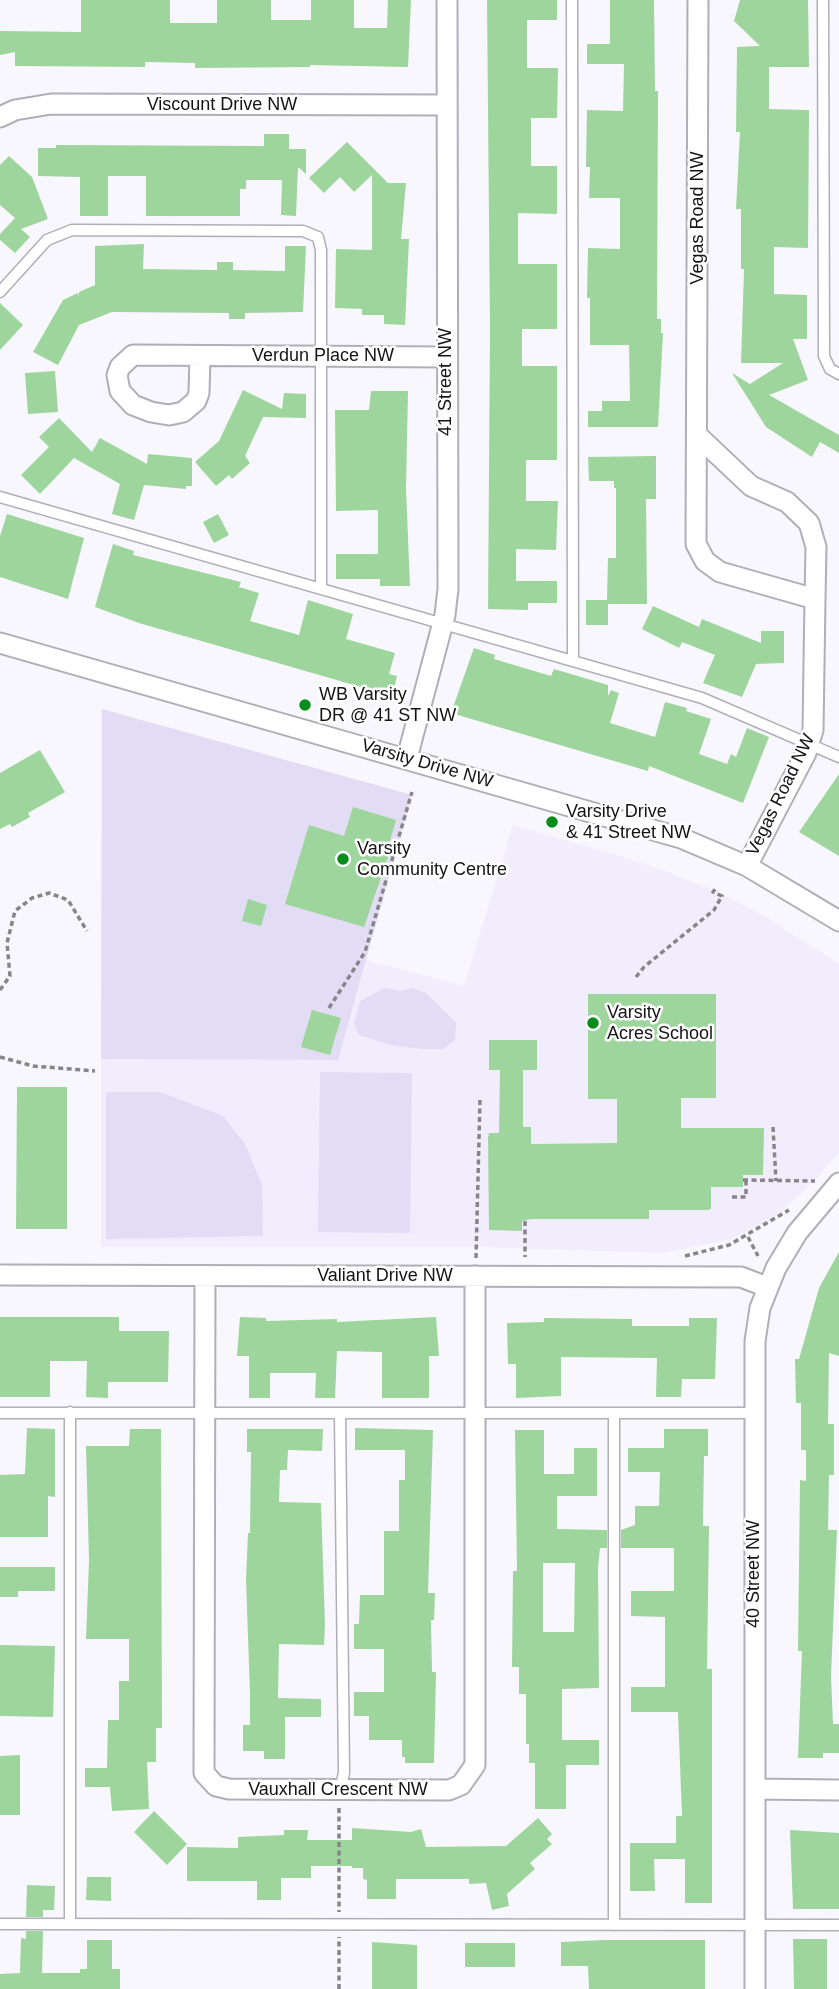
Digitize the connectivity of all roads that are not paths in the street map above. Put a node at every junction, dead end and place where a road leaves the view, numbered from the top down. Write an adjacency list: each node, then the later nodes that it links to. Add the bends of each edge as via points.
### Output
1 (447, 0): 5 (street, 41 Street NW)
2 (572, 0): 18 (lane)
3 (698, 0): 12 (street, Vegas Road NW)
4 (823, 0): 11 (lane, via 824,356 830,369)
5 (447, 106): 6 (street, Viscount Drive NW, via 51,104); 10 (street, 41 Street NW)
6 (0, 117)
7 (0, 292): 9 (lane, via 47,240 72,230 310,232 320,243)
8 (200, 356): 8 (street, Verdun Place NW, via 199,393 183,412 151,412 133,405 120,391 120,367 134,355); 9 (street, Verdun Place NW)
9 (321, 356): 10 (street, Verdun Place NW); 14 (lane)
10 (446, 357): 16 (street, 41 Street NW, via 448,589)
11 (839, 374)
12 (698, 436): 15 (street, Vegas Road NW, via 730,470 787,502 808,523 816,547); 15 (street, Vegas Road NW, via 695,537 705,561 720,572)
13 (0, 497): 14 (lane)
14 (321, 589): 16 (lane)
15 (815, 599): 19 (street, Vegas Road NW, via 815,721)
16 (443, 624): 18 (lane); 21 (street, 41 Street NW)
17 (0, 643): 21 (street, Varsity Drive NW)
18 (573, 660): 19 (lane, via 702,698)
19 (810, 742): 20 (lane); 22 (street, Vegas Road NW)
20 (839, 757)
21 (407, 758): 22 (street, Varsity Drive NW, via 634,823)
22 (747, 866): 23 (street, Varsity Drive NW)
23 (839, 921)
24 (839, 1183): 28 (street, 40 Street NW, via 797,1233)
25 (476, 1267): 27 (street, Valiant Drive NW); 28 (street, Valiant Drive NW, via 741,1277); 35 (street, Vauxhall Crescent NW)
26 (0, 1275): 27 (street, Valiant Drive NW)
27 (205, 1276): 31 (street, Vauxhall Crescent NW)
28 (767, 1287): 34 (street, 40 Street NW, via 755,1341)
29 (70, 1412): 30 (lane); 31 (lane); 40 (lane)
30 (0, 1413)
31 (204, 1413): 32 (lane); 38 (street, Vauxhall Crescent NW, via 204,1773 216,1786 229,1789)
32 (340, 1413): 35 (lane); 38 (lane, via 344,1773)
33 (614, 1413): 34 (lane); 35 (lane); 41 (lane)
34 (754, 1413): 36 (street, 40 Street NW)
35 (475, 1414): 38 (street, Vauxhall Crescent NW, via 475,1765 461,1785 449,1790)
36 (755, 1789): 37 (street); 42 (street, 40 Street NW)
37 (839, 1790)
38 (339, 1798)
39 (0, 1924): 40 (lane)
40 (70, 1924): 41 (lane)
41 (614, 1925): 42 (lane)
42 (754, 1925): 43 (lane); 44 (street, 40 Street NW)
43 (839, 1925)
44 (755, 1989)

